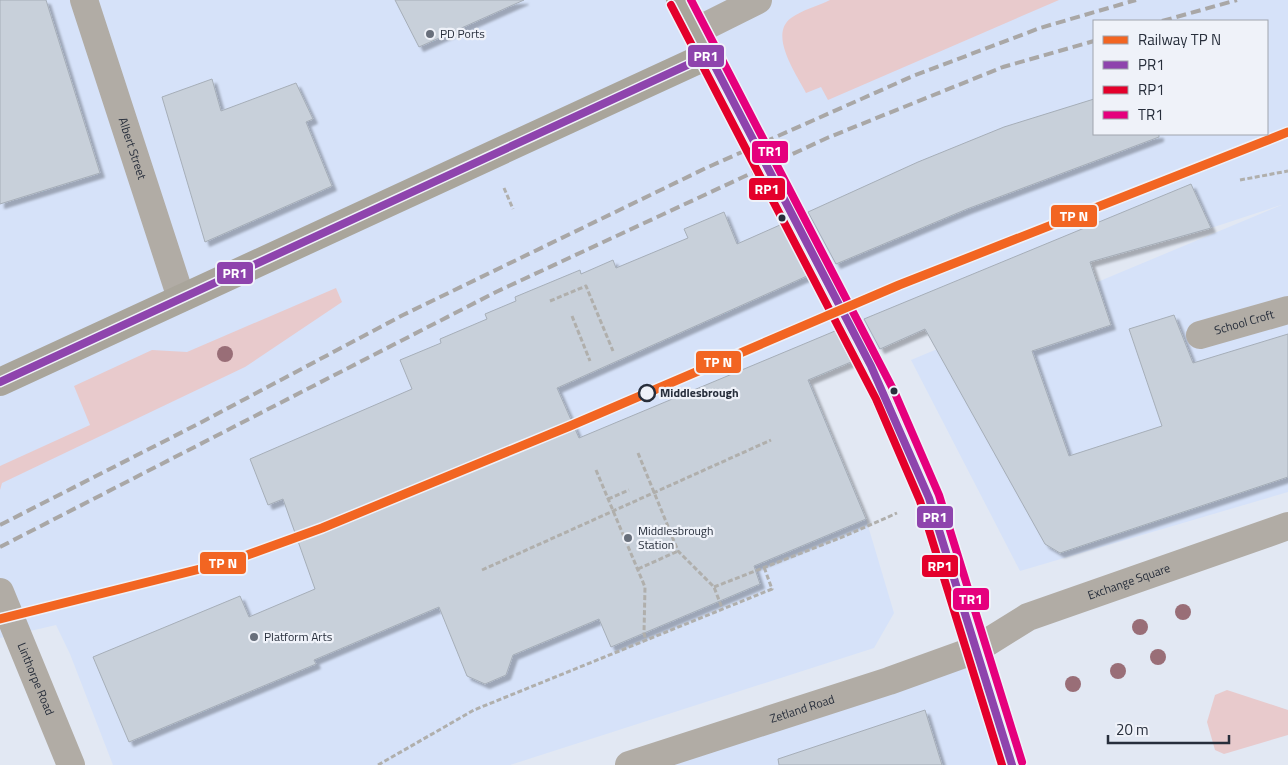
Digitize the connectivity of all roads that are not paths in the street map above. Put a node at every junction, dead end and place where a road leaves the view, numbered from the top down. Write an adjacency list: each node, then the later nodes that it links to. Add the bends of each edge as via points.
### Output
1 (84, 0): 6 (street, Albert Street)
2 (680, 0): 4 (main road)
3 (758, 0): 4 (street)
4 (696, 31): 5 (main road)
5 (709, 55): 6 (main road); 12 (street, via 871,366 929,498)
6 (181, 298): 9 (main road)
7 (1288, 310): 8 (street, School Croft)
8 (1200, 335)
9 (0, 382)
10 (1288, 526): 12 (street, Exchange Square, via 1028,616)
11 (0, 592): 13 (street, Linthorpe Road)
12 (976, 650): 14 (street, Zetland Road); 15 (street)
13 (71, 765)
14 (629, 765)
15 (1012, 765)

